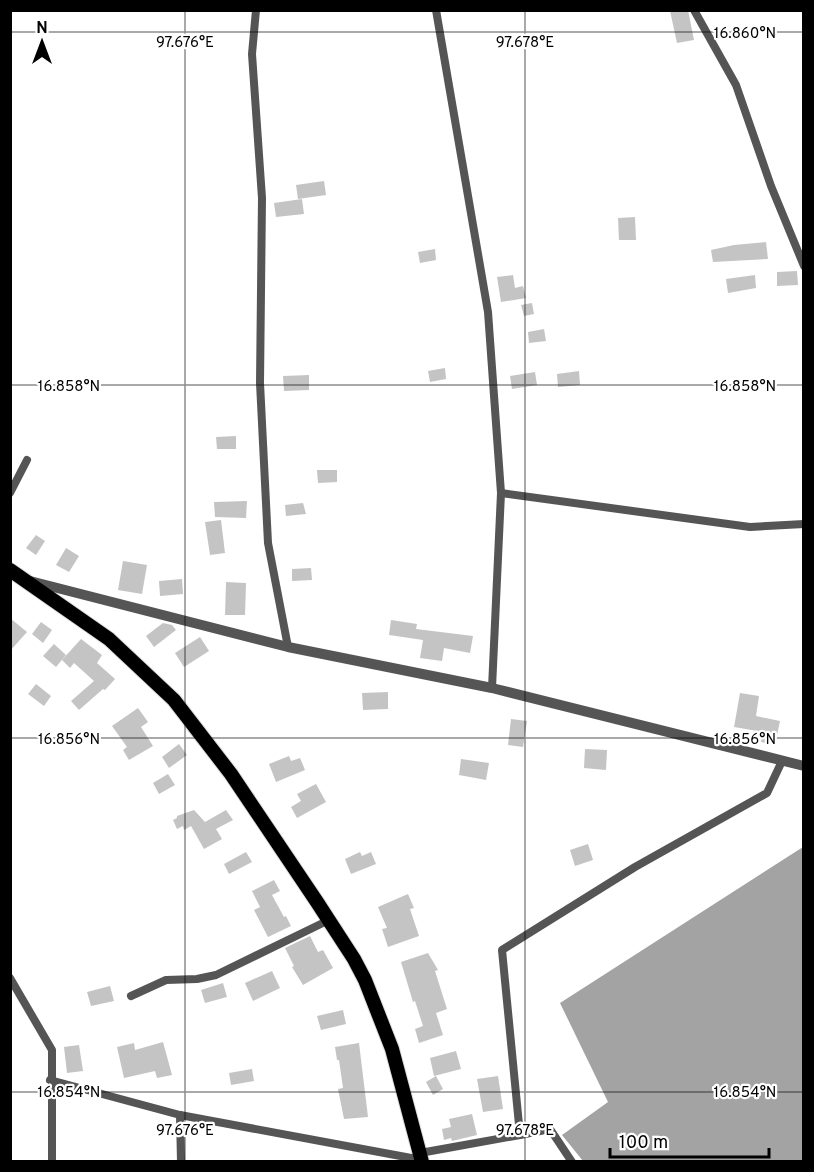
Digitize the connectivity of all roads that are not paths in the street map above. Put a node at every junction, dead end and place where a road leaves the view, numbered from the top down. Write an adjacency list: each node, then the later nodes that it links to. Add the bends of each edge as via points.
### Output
1 (256, 10): 11 (street, via 252,54 262,198 260,383 268,543)
2 (436, 10): 7 (street, via 488,312)
3 (694, 10): 4 (street, via 736,85)
4 (804, 266)
5 (27, 460): 6 (street)
6 (10, 494)
7 (501, 494): 8 (street, via 750,527); 12 (street)
8 (804, 524)
9 (10, 570): 10 (main road)
10 (24, 580): 11 (street); 15 (main road, via 109,639 174,700 231,774)
11 (288, 647): 12 (street)
12 (492, 688): 13 (street)
13 (782, 761): 14 (street); 20 (street, via 767,793 635,867 502,950)
14 (804, 766)
15 (329, 920): 17 (street, via 216,975 166,980); 21 (main road, via 354,959 381,1016)
16 (10, 978): 18 (street, via 52,1050)
17 (131, 996)
18 (50, 1080): 19 (street); 22 (street)
19 (180, 1115): 21 (street); 23 (street)
20 (520, 1135): 21 (street); 24 (street, via 550,1129)
21 (419, 1159)
22 (52, 1161)
23 (181, 1161)
24 (572, 1161)

